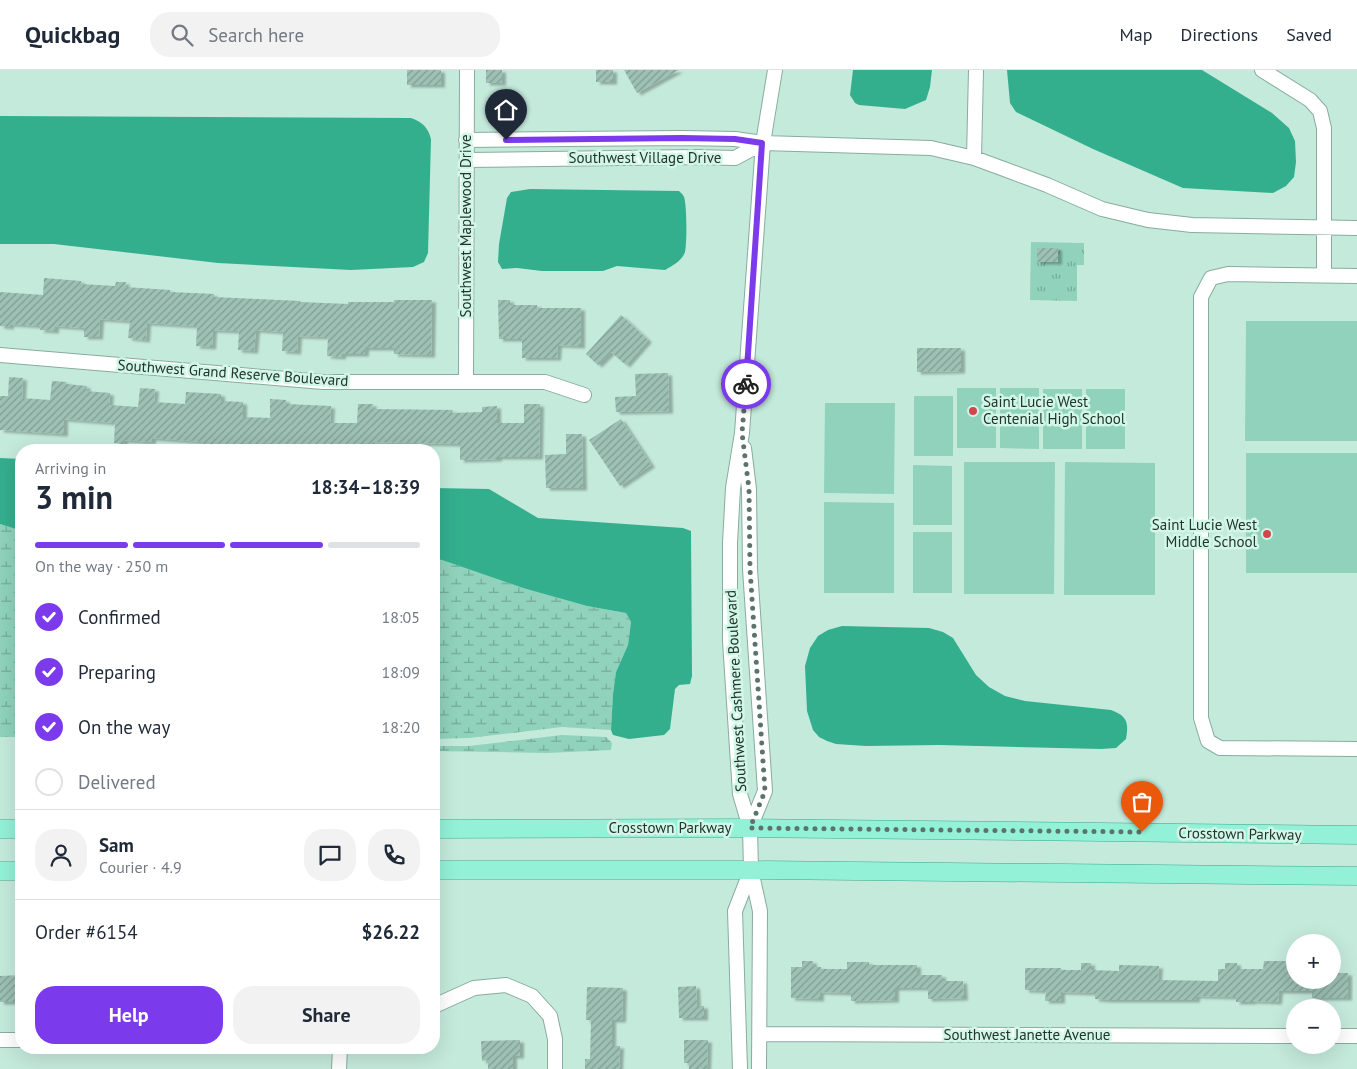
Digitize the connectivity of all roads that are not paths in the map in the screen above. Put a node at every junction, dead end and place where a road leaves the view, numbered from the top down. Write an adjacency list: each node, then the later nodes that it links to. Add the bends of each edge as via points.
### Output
1 (467, 70): 5 (street, Southwest Maplewood Drive)
2 (775, 70): 6 (street, Southwest Cashmere Boulevard)
3 (976, 70): 7 (street)
4 (1262, 70): 9 (street, via 1310,100 1320,111 1324,128)
5 (466, 140): 6 (street, Southwest Village Drive, via 682,138); 8 (street, Southwest Maplewood Drive)
6 (762, 143): 7 (street, via 932,148); 8 (street, Southwest Village Drive, via 734,158); 16 (street, Southwest Cashmere Boulevard)
7 (974, 158): 9 (street, via 1102,209 1148,220 1192,225)
8 (466, 160): 14 (street, Southwest Maplewood Drive)
9 (1324, 228): 10 (street); 11 (street)
10 (1357, 228)
11 (1324, 275): 12 (street); 17 (street, via 1228,274 1211,278 1201,297 1201,718 1208,741 1220,748)
12 (1357, 276)
13 (0, 355): 14 (street, Southwest Grand Reserve Boulevard, via 323,382)
14 (466, 381): 15 (street, Southwest Grand Reserve Boulevard, via 545,382)
15 (584, 395)
16 (742, 433): 19 (street, Southwest Cashmere Boulevard, via 733,488 730,641 740,794); 19 (street, Southwest Cashmere Boulevard, via 749,489 750,569 765,791)
17 (1357, 749)
18 (440, 828): 19 (main road, Crosstown Parkway)
19 (750, 828): 22 (main road, Crosstown Parkway); 24 (street, Southwest Cashmere Boulevard)
20 (0, 829): 21 (main road)
21 (15, 829)
22 (1357, 835)
23 (440, 870): 24 (main road)
24 (752, 870): 27 (main road); 29 (street, Southwest Cashmere Boulevard, via 760,911); 38 (street, Southwest Cashmere Boulevard, via 735,911)
25 (0, 871): 26 (main road)
26 (15, 871)
27 (1357, 876)
28 (440, 1003): 37 (street, via 474,988 506,985 532,996 550,1016 555,1039)
29 (759, 1034): 30 (street, Southwest Janette Avenue); 39 (street, Southwest Cashmere Boulevard)
30 (1286, 1036)
31 (1341, 1036): 32 (street)
32 (1357, 1036)
33 (0, 1040): 34 (street)
34 (15, 1040)
35 (340, 1054): 36 (street)
36 (339, 1069)
37 (555, 1069)
38 (740, 1069)
39 (759, 1069)

